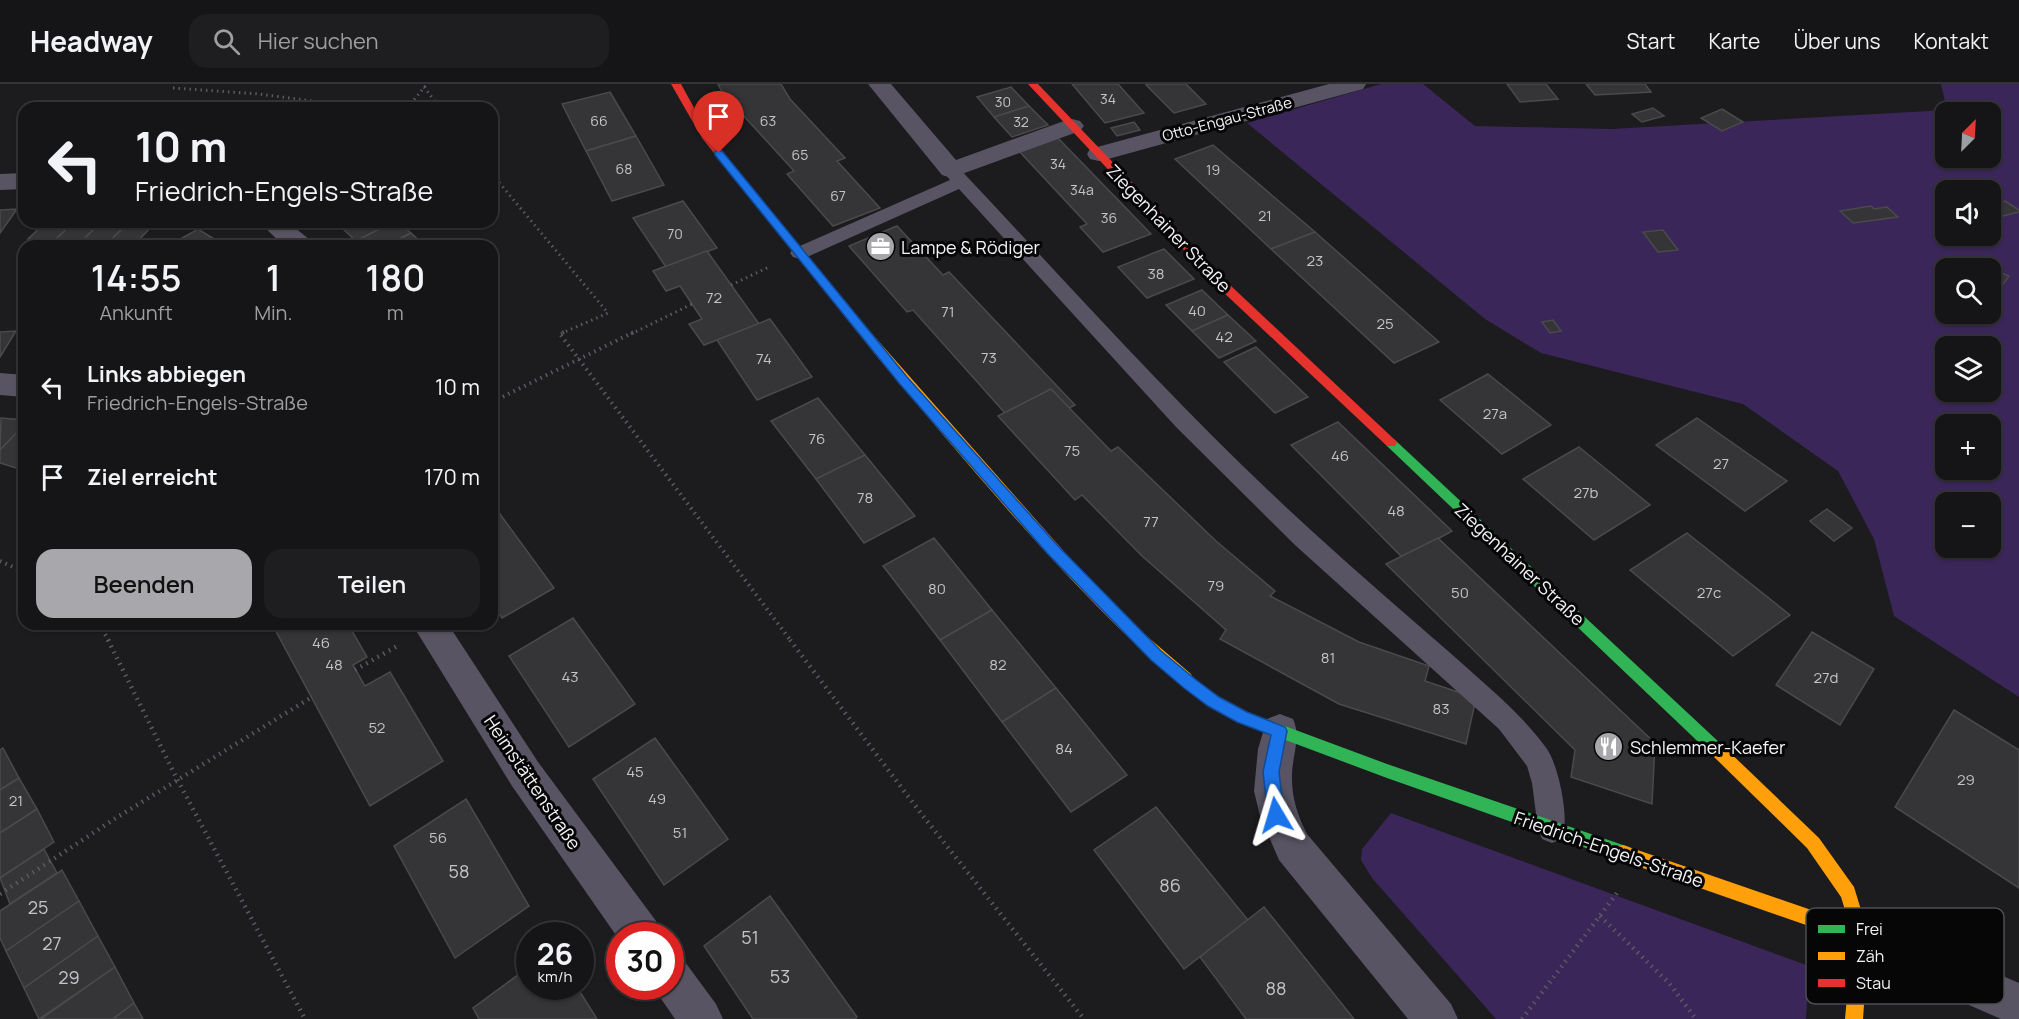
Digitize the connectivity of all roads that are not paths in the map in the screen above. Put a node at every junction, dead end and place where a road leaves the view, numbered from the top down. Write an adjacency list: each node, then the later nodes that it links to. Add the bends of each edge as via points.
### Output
1 (676, 84): 12 (street, Friedrich-Engels-Straße, via 705,136)
2 (879, 84): 7 (street)
3 (1033, 84): 5 (street, Ziegenhainer Straße)
4 (1355, 84): 6 (street, Otto-Engau-Straße)
5 (1072, 126): 6 (street, Ziegenhainer Straße); 7 (street)
6 (1099, 154): 18 (street, Ziegenhainer Straße, via 1226,288 1814,843 1848,893)
7 (956, 176): 12 (lane); 17 (lane, via 1184,421 1303,538 1508,721 1539,760)
8 (18, 181): 9 (street)
9 (0, 182)
10 (279, 228): 11 (street)
11 (294, 240)
12 (800, 254): 16 (street, Friedrich-Engels-Straße, via 903,380 1036,531 1156,655 1214,701)
13 (0, 384): 14 (street)
14 (18, 386)
15 (433, 630): 20 (street, Heimstättenstraße, via 525,774)
16 (1280, 731): 17 (street, Friedrich-Engels-Straße); 26 (street, via 1271,772 1276,815 1293,847)
17 (1552, 829): 19 (street, Friedrich-Engels-Straße)
18 (1853, 908)
19 (1806, 917)
20 (631, 922)
21 (684, 996): 25 (street)
22 (2004, 998): 24 (street)
23 (1855, 1004): 27 (street)
24 (2019, 1005)
25 (701, 1019)
26 (1436, 1019)
27 (1854, 1019)

